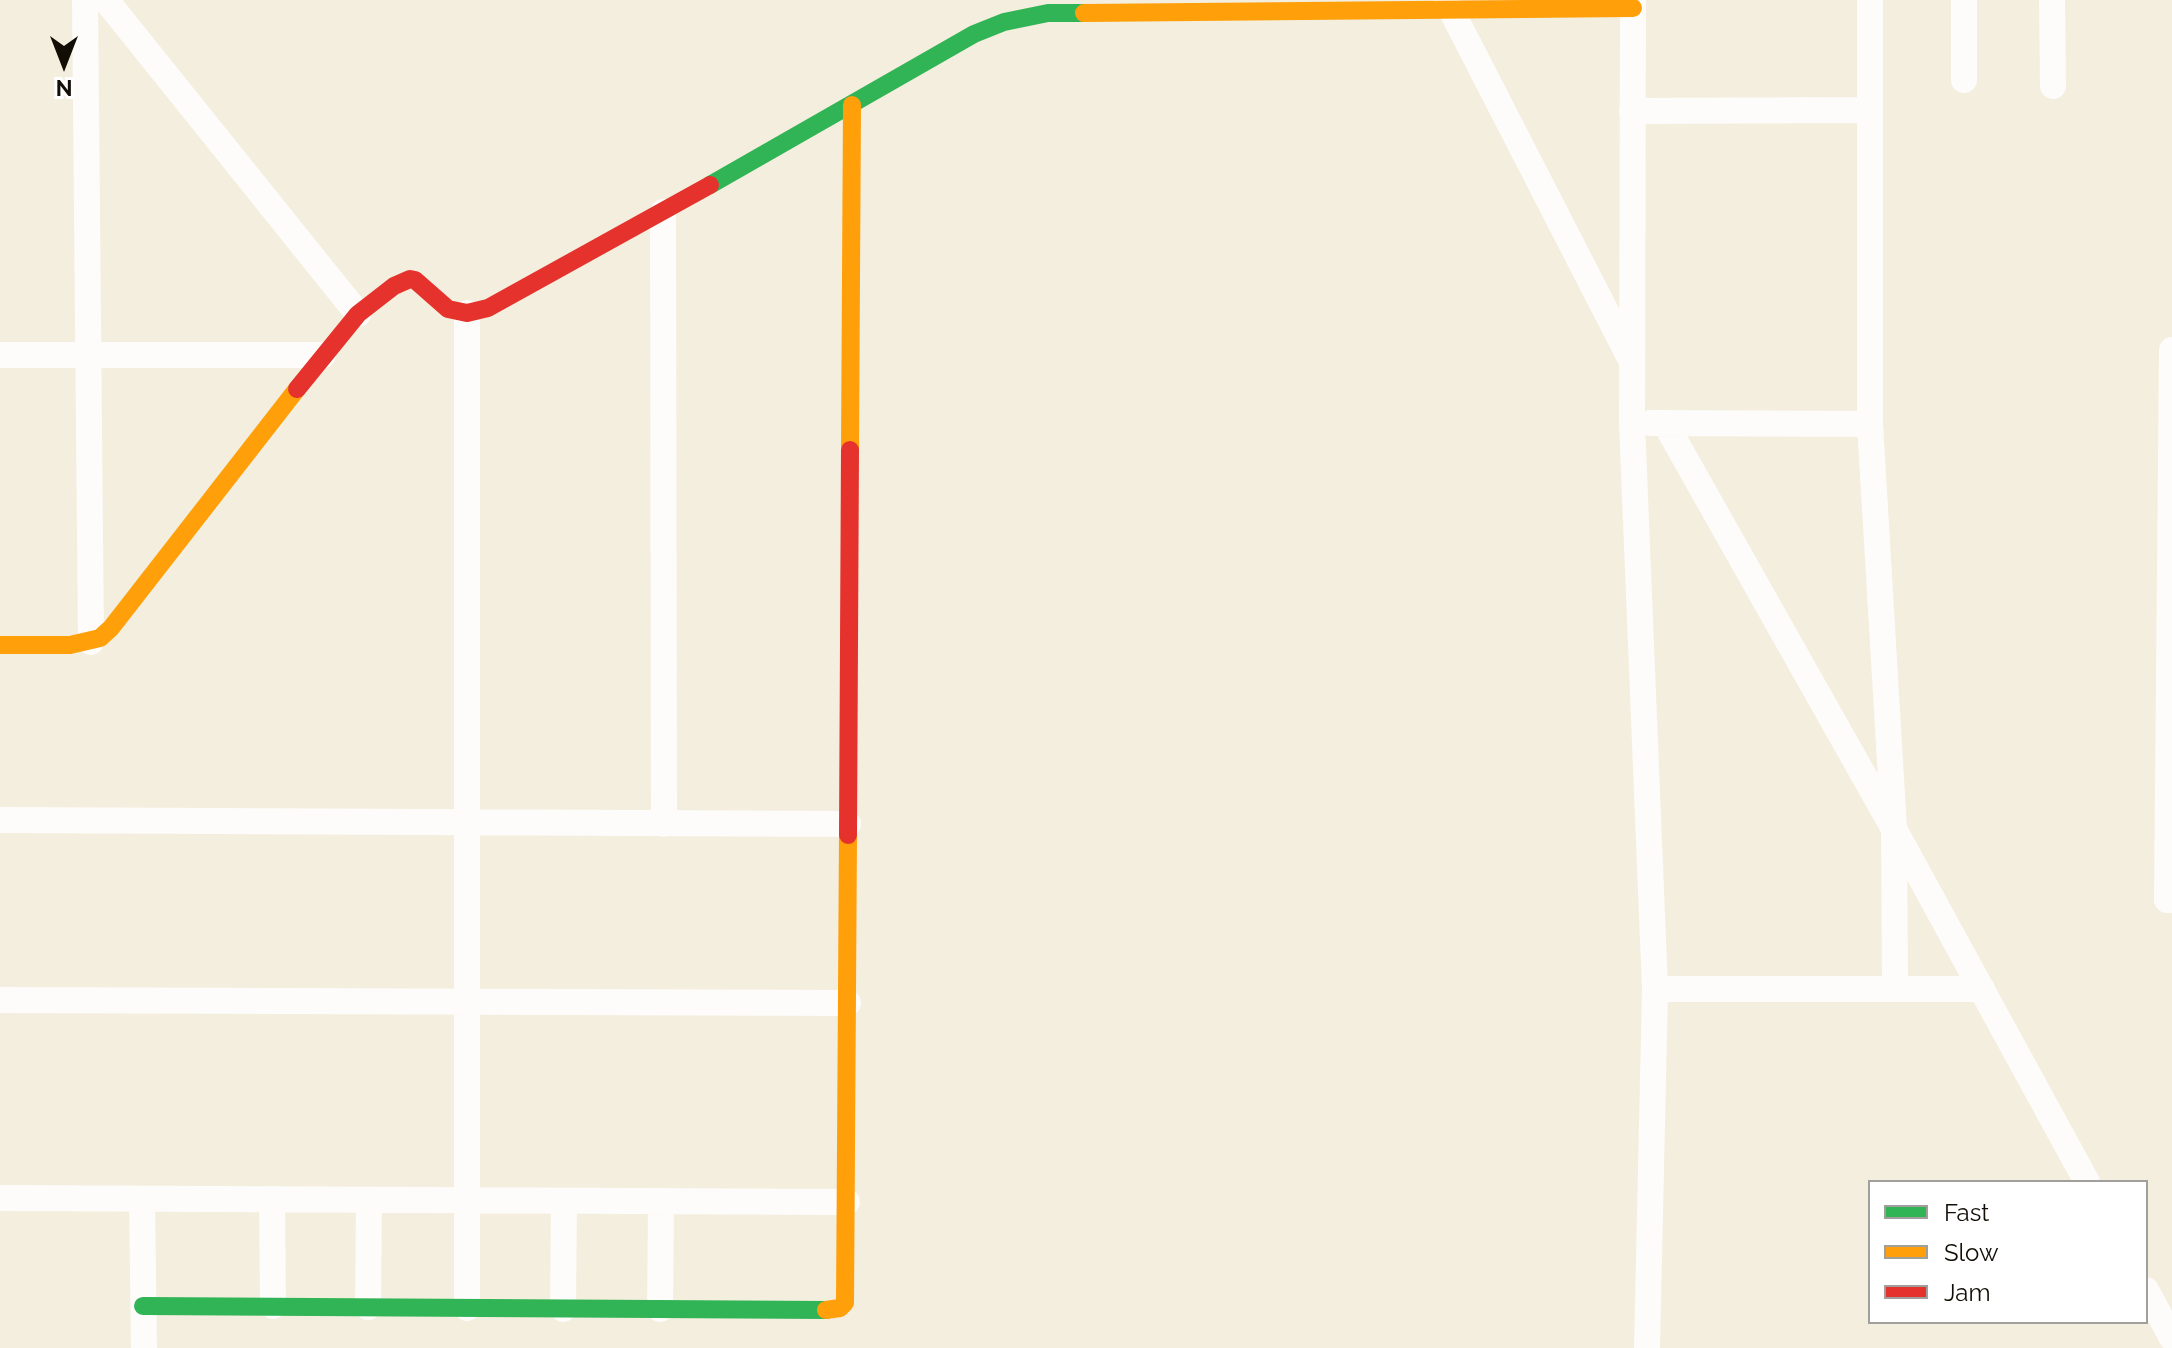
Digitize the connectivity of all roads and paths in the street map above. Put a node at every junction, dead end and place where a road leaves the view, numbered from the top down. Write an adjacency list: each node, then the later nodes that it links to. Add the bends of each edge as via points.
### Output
1 (85, 0): 18 (street)
2 (106, 0): 15 (street)
3 (1870, 0): 11 (street)
4 (1964, 0): 8 (street)
5 (2052, 0): 9 (street)
6 (1449, 4): 7 (street); 10 (street, via 1028,16 974,34); 20 (street)
7 (1633, 4): 12 (street)
8 (1964, 80)
9 (2053, 86)
10 (852, 105): 13 (street); 29 (street)
11 (1870, 110): 12 (street); 23 (street)
12 (1632, 111): 20 (street)
13 (663, 212): 14 (street, via 499,303); 28 (street)
14 (467, 313): 15 (street, via 448,309 410,279); 27 (street)
15 (358, 314): 19 (street)
16 (2172, 350): 31 (street, via 2167,900)
17 (0, 355): 18 (street)
18 (89, 355): 19 (street); 24 (street)
19 (323, 355): 24 (street, via 111,628)
20 (1632, 363): 21 (street)
21 (1632, 423): 22 (street); 32 (street)
22 (1665, 423): 23 (street); 30 (street)
23 (1870, 424): 30 (street)
24 (91, 642): 25 (street)
25 (0, 645)
26 (0, 820): 27 (street)
27 (467, 823): 28 (street); 36 (street)
28 (664, 824): 29 (street)
29 (848, 824): 37 (street)
30 (1894, 829): 33 (street); 34 (street)
31 (2172, 900)
32 (1655, 989): 33 (street); 56 (street)
33 (1895, 989): 34 (street)
34 (1982, 989): 38 (street)
35 (0, 1000): 36 (street)
36 (467, 1001): 37 (street); 43 (street)
37 (848, 1003): 46 (street)
38 (2086, 1180)
39 (0, 1198): 40 (street)
40 (142, 1199): 41 (street); 48 (street)
41 (272, 1199): 42 (street); 49 (street)
42 (369, 1200): 43 (street); 50 (street)
43 (467, 1200): 44 (street); 51 (street)
44 (564, 1201): 45 (street); 52 (street)
45 (661, 1202): 46 (street); 53 (street)
46 (847, 1202): 53 (street, via 847,1296 840,1308)
47 (2148, 1294): 54 (street)
48 (143, 1306): 49 (street); 55 (street)
49 (273, 1306): 50 (street)
50 (368, 1307): 51 (street)
51 (467, 1308): 52 (street)
52 (563, 1309): 53 (street)
53 (660, 1309)
54 (2172, 1338)
55 (144, 1348)
56 (1647, 1348)

